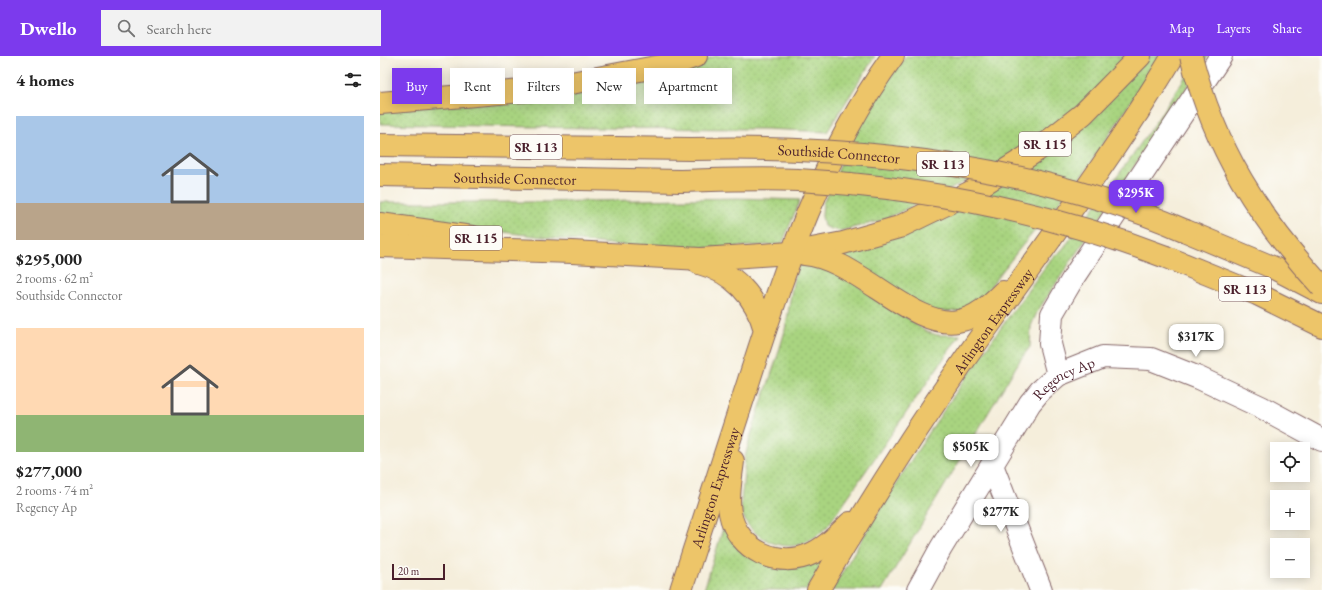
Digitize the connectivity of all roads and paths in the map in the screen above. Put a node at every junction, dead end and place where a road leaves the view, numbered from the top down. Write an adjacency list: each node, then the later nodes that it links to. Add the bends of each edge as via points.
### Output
1 (696, 56): 7 (highway, via 678,63 534,90)
2 (892, 56): 14 (highway, Arlington Expressway, via 841,138 814,194)
3 (1140, 56): 14 (highway, SR 115, via 1083,114 1036,151 969,193 899,227 843,243)
4 (1173, 56): 13 (highway, Arlington Expressway)
5 (1191, 56): 16 (highway, bridge, via 1202,98 1247,193)
6 (1221, 56): 20 (street, via 1075,275 1052,314 1050,344)
7 (380, 103)
8 (380, 145): 17 (highway, Southside Connector / SR 113, bridge, via 793,149 923,160 1079,194 1145,215 1272,267)
9 (380, 174): 18 (highway, Southside Connector / SR 113, bridge, via 680,181 796,180 861,184 981,203 1116,238 1257,294)
10 (380, 224): 12 (highway, SR 115)
11 (380, 246): 12 (highway)
12 (572, 252): 15 (highway, SR 115)
13 (1041, 252): 14 (highway, via 986,308 971,317 949,322 919,312 838,263 817,255); 24 (highway, Arlington Expressway, via 946,388)
14 (791, 253): 15 (highway, SR 115); 19 (highway, Arlington Expressway)
15 (678, 260): 19 (highway, via 706,265 730,276 743,288 754,304)
16 (1322, 287)
17 (1322, 293)
18 (1322, 326)
19 (765, 330): 21 (highway, Arlington Expressway)
20 (1058, 375): 22 (street, Regency Ap, via 1103,357 1151,359 1261,407); 23 (street, Regency Ap, via 1030,403)
21 (749, 381): 24 (highway, via 732,471 729,504 736,528 750,546 769,557 783,560 798,559 812,554 844,529); 25 (highway, Arlington Expressway)
22 (1322, 440)
23 (992, 464): 29 (street, Regency Ap); 30 (street)
24 (878, 492): 28 (highway, Arlington Expressway)
25 (700, 532): 26 (highway, Arlington Expressway); 27 (highway)
26 (681, 590)
27 (687, 590)
28 (818, 590)
29 (918, 590)
30 (1040, 590)

